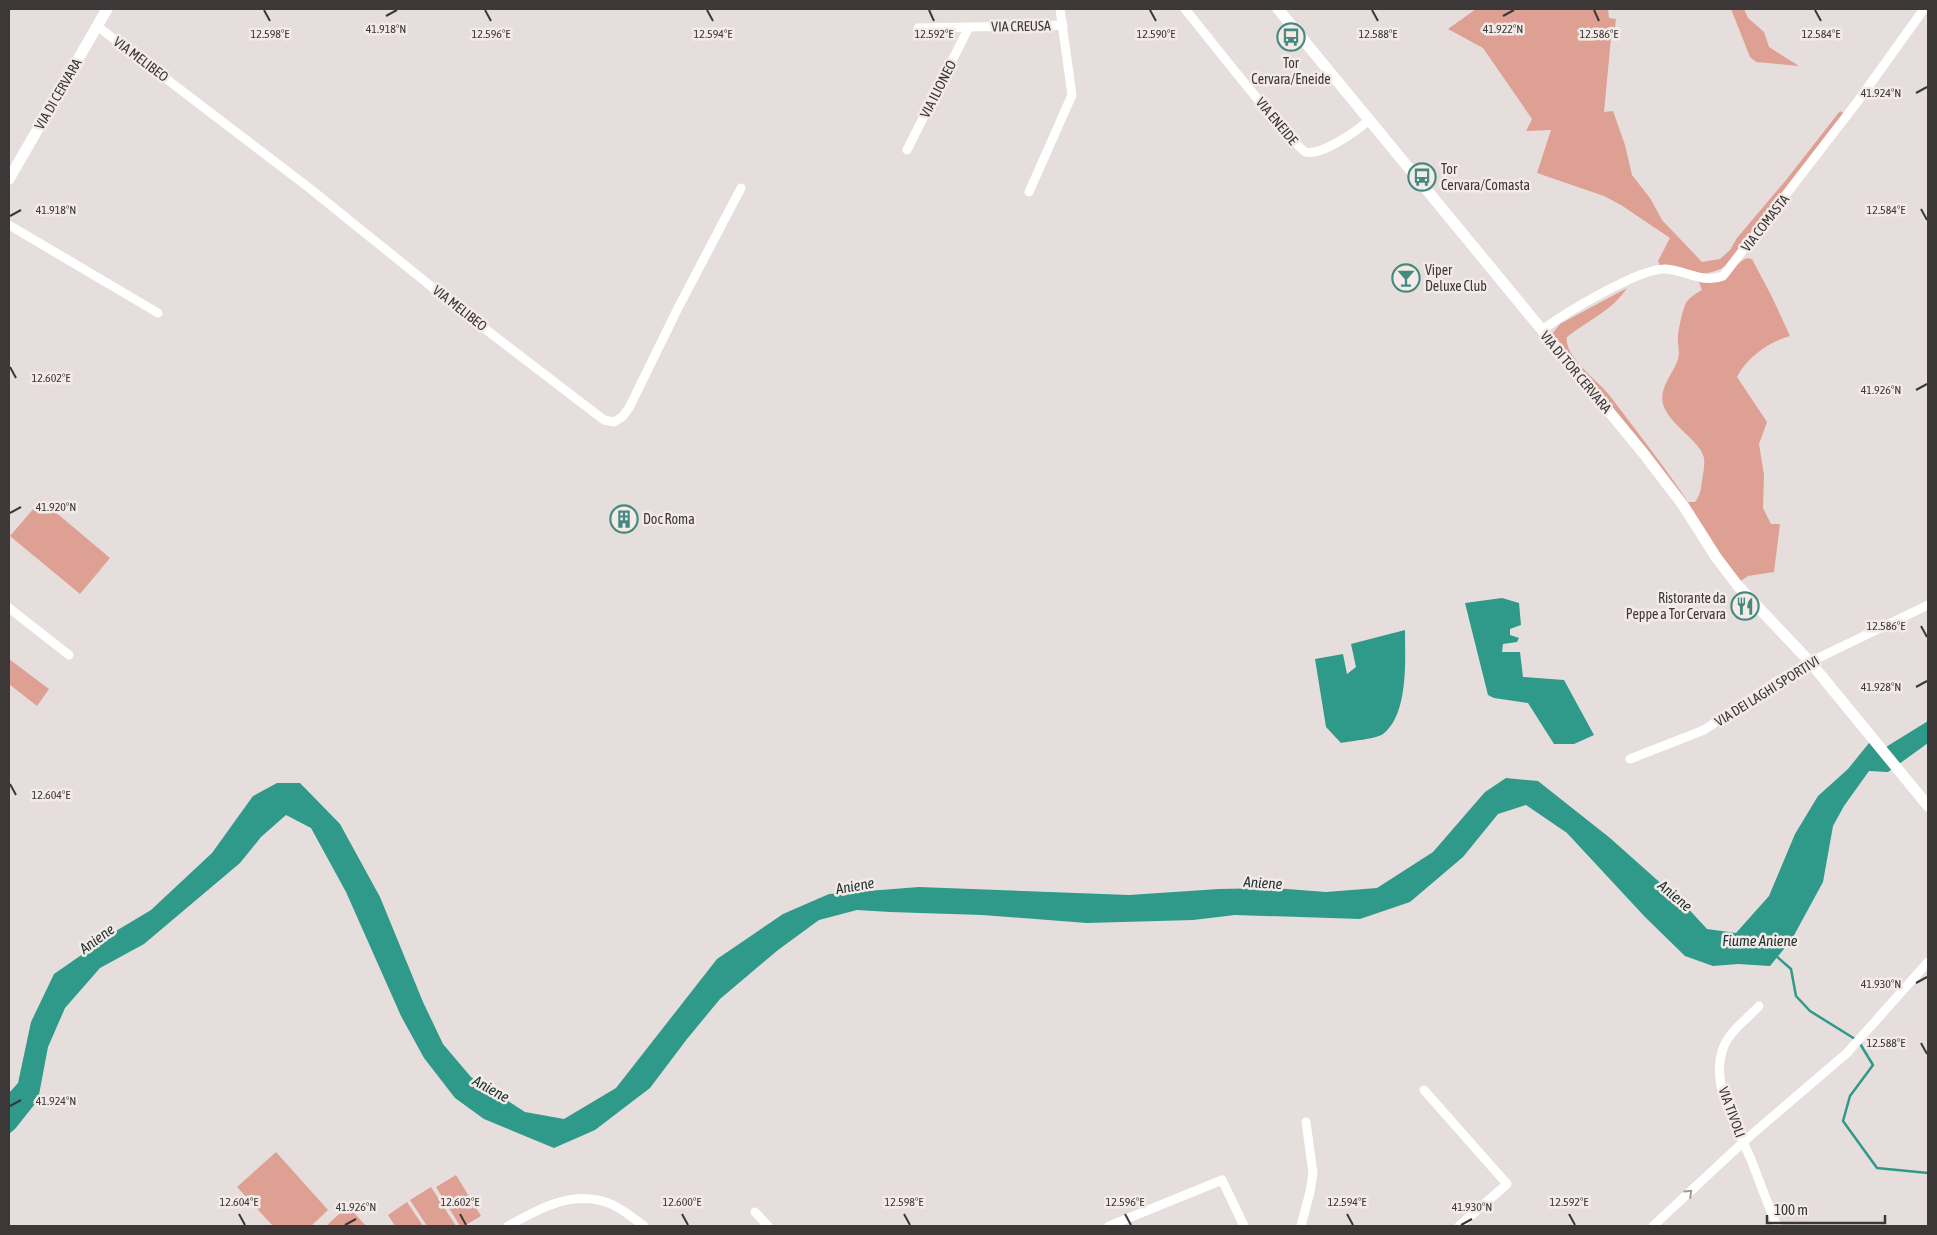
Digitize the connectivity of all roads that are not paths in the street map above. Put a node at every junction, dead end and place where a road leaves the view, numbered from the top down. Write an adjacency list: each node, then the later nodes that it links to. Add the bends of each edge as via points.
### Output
1 (107, 9): 7 (street, VIA DI CERVARA)
2 (1060, 9): 6 (street)
3 (1185, 9): 10 (street, VIA ENEIDE, via 1303,151 1320,150 1353,133)
4 (1278, 9): 10 (street, VIA DI TOR CERVARA)
5 (1924, 9): 17 (street, VIA COMASTA, via 1726,274 1711,279 1669,269 1649,272 1586,302)
6 (1063, 25): 8 (street, VIA CREUSA); 14 (street, via 1072,95)
7 (97, 26): 12 (street, VIA DI CERVARA); 13 (street, VIA MELIBEO, via 301,181 463,312 604,420 614,422 629,408)
8 (970, 27): 9 (street, VIA CREUSA); 11 (street, VIA ILIONEO)
9 (918, 28)
10 (1369, 120): 17 (street, VIA DI TOR CERVARA)
11 (907, 150)
12 (9, 179)
13 (741, 188)
14 (1028, 192)
15 (9, 225): 16 (street)
16 (158, 313)
17 (1542, 330): 21 (street, VIA DI TOR CERVARA, via 1644,454 1738,586)
18 (1928, 605): 21 (street, VIA DEI LAGHI SPORTIVI)
19 (9, 608): 20 (street)
20 (69, 655)
21 (1810, 662): 22 (street, VIA DEI LAGHI SPORTIVI, via 1704,730); 23 (street, VIA DI TOR CERVARA)
22 (1630, 759)
23 (1928, 806)
24 (1928, 962): 28 (street, via 1847,1053)
25 (1760, 1006): 28 (street, VIA TIVOLI, via 1726,1042 1719,1065 1728,1110)
26 (1424, 1090): 36 (street, via 1507,1184)
27 (1306, 1122): 35 (street, via 1313,1173)
28 (1743, 1142): 37 (street, one-way to 28); 38 (street, VIA TIVOLI)
29 (755, 1212): 32 (street)
30 (508, 1226): 31 (street, via 548,1206 588,1198 611,1204)
31 (644, 1226)
32 (768, 1226)
33 (1109, 1226): 34 (street, via 1222,1180)
34 (1244, 1226)
35 (1301, 1226)
36 (1459, 1226)
37 (1653, 1226)
38 (1777, 1226)

